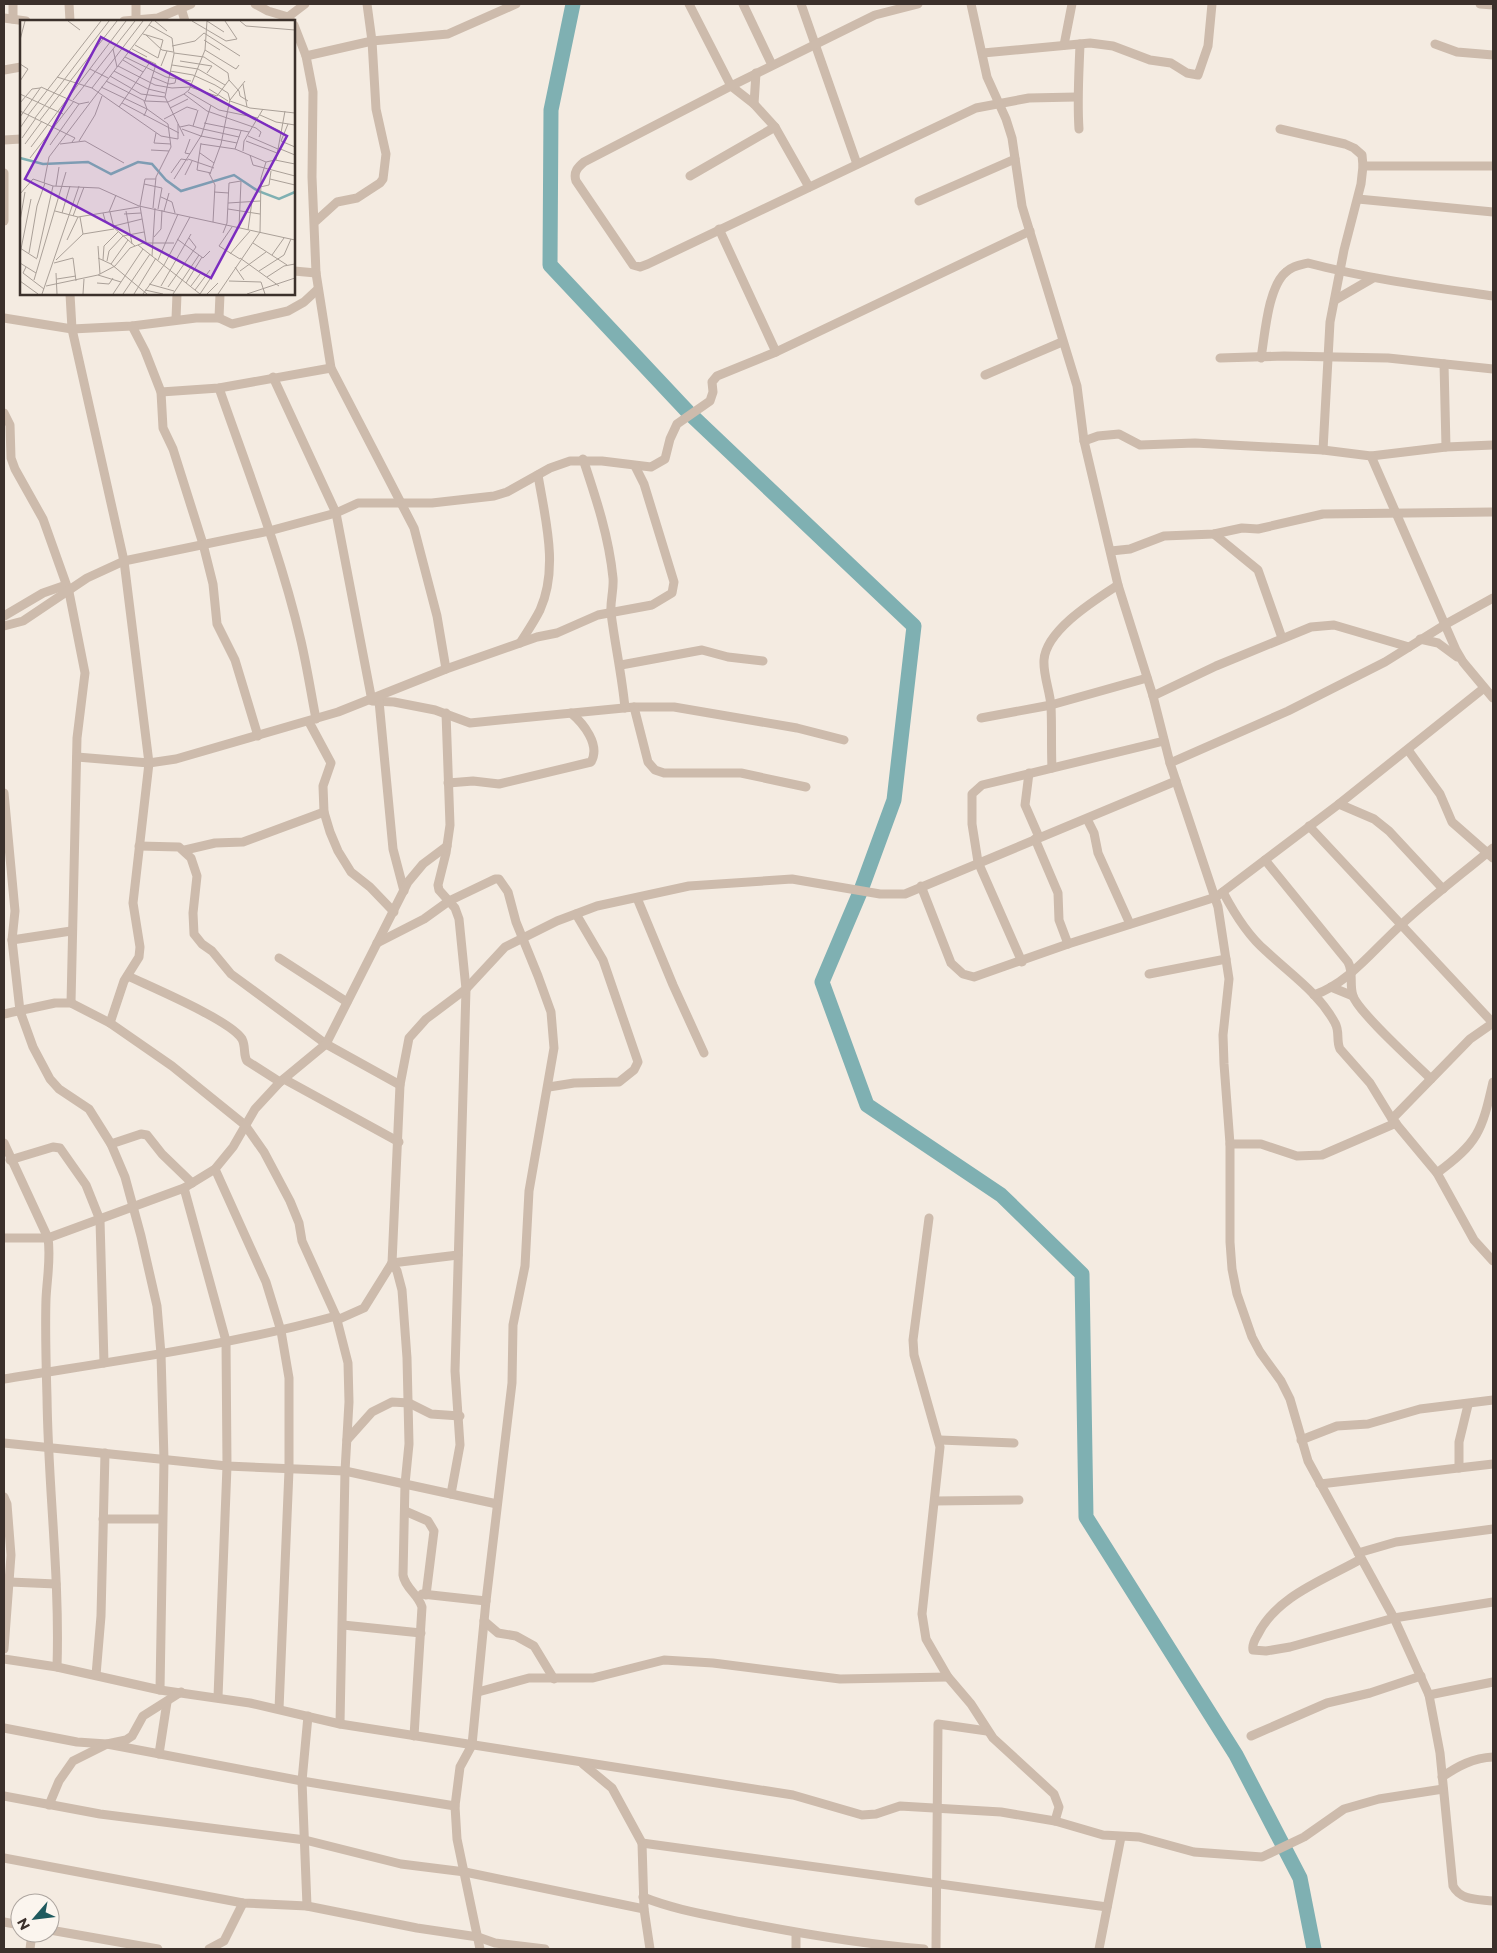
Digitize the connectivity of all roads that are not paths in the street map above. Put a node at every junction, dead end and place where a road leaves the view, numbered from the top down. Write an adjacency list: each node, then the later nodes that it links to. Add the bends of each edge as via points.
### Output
1 (13, 4): 19 (street)
2 (69, 4): 21 (street)
3 (136, 4): 22 (street)
4 (191, 4): 18 (street)
5 (255, 4): 20 (street)
6 (305, 4): 20 (street)
7 (367, 4): 26 (street)
8 (516, 4): 26 (street, via 448,34)
9 (690, 4): 38 (street)
10 (743, 4): 35 (street)
11 (801, 4): 27 (street)
12 (918, 4): 27 (street, via 875,15)
13 (971, 4): 31 (street)
14 (1072, 4): 30 (street)
15 (1212, 4): 28 (street, via 1208,46 1198,75 1187,73 1171,63 1150,60 1113,46)
16 (1480, 4): 17 (street)
17 (1493, 5)
18 (181, 8): 23 (street); 24 (street)
19 (8, 19)
20 (290, 19)
21 (70, 20)
22 (136, 20)
23 (151, 20)
24 (185, 20)
25 (295, 28): 33 (street)
26 (372, 41): 33 (street); 58 (street, via 376,109 386,154 383,178 380,184 359,197 337,202)
27 (814, 44): 35 (street); 48 (street)
28 (1080, 44): 30 (street); 39 (street)
29 (1435, 44): 32 (street, via 1457,52)
30 (1064, 45): 31 (street)
31 (983, 53): 41 (street, via 987,77)
32 (1493, 55)
33 (306, 56): 58 (street, via 313,92 312,177)
34 (20, 66): 36 (street)
35 (772, 66): 37 (street)
36 (4, 70)
37 (756, 73): 38 (street); 40 (street)
38 (731, 86): 40 (street); 59 (street, via 584,162 577,168 575,176 629,260 637,267)
39 (1076, 97): 41 (street, via 1029,98); 43 (street)
40 (754, 104): 42 (street)
41 (998, 104): 47 (street, via 1006,119); 48 (street, via 976,108)
42 (775, 127): 52 (street); 53 (street)
43 (1079, 129)
44 (1280, 129): 49 (street, via 1354,148 1362,155)
45 (20, 139): 46 (street)
46 (4, 140)
47 (1015, 159): 55 (street); 60 (street, via 1022,206)
48 (858, 164): 53 (street)
49 (1363, 166): 50 (street); 54 (street)
50 (1493, 166)
51 (4, 173): 57 (street)
52 (690, 176)
53 (809, 187): 59 (street)
54 (1358, 199): 56 (street); 61 (street)
55 (919, 201)
56 (1493, 212)
57 (4, 221)
58 (316, 221): 63 (street)
59 (719, 229): 77 (street)
60 (1030, 231): 76 (street); 77 (street)
61 (1341, 270): 64 (street); 70 (street); 79 (street, via 1308,263 1284,273 1274,288)
62 (295, 271): 63 (street)
63 (316, 273): 65 (street)
64 (1373, 278): 69 (street); 70 (street)
65 (318, 288): 72 (street, via 304,302 288,311 232,324); 82 (street)
66 (70, 295): 75 (street)
67 (177, 295): 73 (street)
68 (220, 295): 72 (street)
69 (1493, 296)
70 (1335, 300): 80 (street)
71 (4, 318): 75 (street)
72 (219, 318): 73 (street)
73 (176, 319): 74 (street)
74 (132, 326): 75 (street); 87 (street)
75 (72, 329): 107 (street)
76 (1062, 342): 84 (street); 89 (street, via 1078,393)
77 (776, 352): 96 (street, via 714,378 710,401 678,424 665,459)
78 (1220, 358): 79 (street)
79 (1261, 358): 80 (street)
80 (1327, 358): 81 (street, via 1388,358); 92 (street)
81 (1444, 364): 83 (street); 91 (street)
82 (331, 368): 85 (street); 99 (street)
83 (1493, 369)
84 (985, 375)
85 (273, 377): 86 (street); 102 (street)
86 (219, 388): 87 (street); 103 (street)
87 (160, 392): 105 (street, via 163,428 173,449)
88 (4, 413): 109 (street, via 10,425 13,464 44,519)
89 (1084, 441): 92 (street, via 1119,434 1140,444 1195,443); 106 (street)
90 (1493, 445): 91 (street)
91 (1446, 446): 93 (street)
92 (1323, 450): 93 (street)
93 (1371, 456): 100 (street)
94 (583, 459): 95 (street); 97 (street, via 563,463); 111 (street, via 600,509 614,580)
95 (635, 466): 96 (street); 98 (street)
96 (651, 467): 98 (street)
97 (538, 475): 99 (street, via 494,496); 117 (street, via 550,552 548,579 540,610)
98 (644, 484): 111 (street, via 674,589 667,598 652,605)
99 (402, 503): 102 (street, via 358,504); 122 (street, via 423,556)
100 (1395, 512): 101 (street); 104 (street, via 1324,514 1275,526); 113 (street)
101 (1493, 512)
102 (336, 513): 103 (street); 127 (street)
103 (269, 531): 105 (street); 133 (street, via 301,640)
104 (1214, 534): 106 (street, via 1164,536 1130,550); 115 (street, via 1258,570)
105 (203, 544): 107 (street); 134 (street, via 217,624 235,660)
106 (1111, 551): 108 (street)
107 (124, 561): 109 (street); 139 (street)
108 (1118, 585): 123 (street); 128 (street, via 1082,608 1049,645 1044,660)
109 (67, 588): 112 (street, via 43,593); 114 (street, via 22,621); 138 (street, via 85,673)
110 (1493, 598): 113 (street)
111 (611, 611): 117 (street, via 557,633); 121 (street)
112 (4, 616)
113 (1446, 624): 116 (street); 120 (street)
114 (4, 626)
115 (1282, 638): 118 (street, via 1312,627 1334,625); 125 (street)
116 (1420, 640): 118 (street); 120 (street, via 1449,648)
117 (520, 643): 122 (street)
118 (1409, 647): 140 (street, via 1288,711)
119 (763, 661): 121 (street, via 702,650)
120 (1463, 662): 124 (street)
121 (621, 666): 129 (street)
122 (446, 669): 127 (street)
123 (1147, 678): 125 (street); 128 (street)
124 (1484, 688): 126 (street); 137 (street)
125 (1153, 696): 136 (street)
126 (1493, 698)
127 (375, 701): 130 (street); 133 (street); 160 (street, via 393,849)
128 (1051, 705): 132 (street); 141 (street)
129 (629, 708): 131 (street); 135 (street, via 674,707 730,715); 145 (street, via 648,762 655,770 664,773 741,773)
130 (446, 713): 131 (street, via 470,723); 144 (street)
131 (571, 714): 144 (street, via 581,722 591,739 591,762 499,784)
132 (982, 718)
133 (312, 721): 134 (street); 148 (street, via 331,763 323,786)
134 (258, 736): 139 (street)
135 (844, 740)
136 (1164, 741): 140 (street); 141 (street)
137 (1408, 750): 147 (street); 155 (street, via 1440,794 1452,822)
138 (77, 757): 139 (street); 168 (street)
139 (150, 763): 152 (street)
140 (1170, 763): 143 (street)
141 (1052, 768): 142 (street)
142 (1029, 773): 151 (street, via 1025,806); 157 (street, via 982,785 972,794 972,824)
143 (1176, 781): 149 (street); 161 (street)
144 (448, 783): 153 (street)
145 (806, 787)
146 (4, 793): 170 (street, via 15,911)
147 (1339, 804): 150 (street); 159 (street, via 1374,819 1389,831)
148 (324, 812): 154 (street, via 243,842 215,843); 164 (street, via 346,864)
149 (1087, 819): 151 (street); 166 (street, via 1098,853)
150 (1309, 826): 156 (street); 167 (street)
151 (1037, 838): 157 (street); 172 (street, via 1058,893 1059,920)
152 (140, 846): 154 (street, via 169,845); 178 (street, via 133,902 139,958)
153 (448, 846): 160 (street, via 423,864); 163 (street, via 438,885)
154 (185, 850): 189 (street, via 196,868 192,927 198,940 231,974)
155 (1492, 853): 159 (street)
156 (1265, 860): 161 (street); 176 (street, via 1342,953)
157 (978, 862): 158 (street); 175 (street)
158 (921, 886): 162 (street, via 905,894 894,895 792,879 689,886); 175 (street, via 951,963 963,974 974,977)
159 (1444, 889): 167 (street)
160 (404, 891): 164 (street)
161 (1219, 894): 166 (street); 174 (street); 181 (street, via 1253,938)
162 (637, 898): 165 (street); 190 (street)
163 (449, 901): 169 (street, via 499,880 508,892); 171 (street, via 424,919); 180 (street, via 460,919)
164 (394, 912): 171 (street)
165 (576, 914): 169 (street); 195 (street, via 603,960 638,1062 634,1070 619,1082 574,1083)
166 (1130, 924): 172 (street)
167 (1401, 924): 176 (street); 188 (street)
168 (71, 931): 170 (street); 184 (street)
169 (522, 937): 180 (street, via 494,957); 195 (street, via 538,976 554,1031)
170 (12, 940): 185 (street)
171 (376, 943): 183 (street)
172 (1068, 944): 175 (street)
173 (279, 958): 183 (street)
174 (1226, 959): 177 (street); 201 (street, via 1229,979 1223,1035)
175 (1022, 962)
176 (1353, 971): 179 (street); 182 (street)
177 (1149, 974)
178 (128, 976): 187 (street); 192 (street, via 197,1009 235,1032 244,1046 247,1061)
179 (1331, 987): 181 (street); 182 (street)
180 (466, 989): 194 (street, via 426,1019 409,1038); 211 (street)
181 (1314, 995): 196 (street, via 1337,1026 1340,1050 1370,1083)
182 (1353, 996): 191 (street, via 1370,1019)
183 (346, 1002): 189 (street)
184 (70, 1003): 185 (street); 187 (street)
185 (20, 1011): 186 (street); 200 (street, via 32,1047 50,1079 89,1109)
186 (4, 1014)
187 (110, 1023): 197 (street, via 172,1066)
188 (1493, 1023): 191 (street, via 1470,1039)
189 (326, 1044): 192 (street); 194 (street)
190 (704, 1053)
191 (1430, 1079): 196 (street)
192 (282, 1080): 197 (street); 198 (street)
193 (1493, 1082): 204 (street, via 1484,1122 1475,1140 1462,1155)
194 (400, 1085): 198 (street)
195 (549, 1088): 244 (street, via 529,1191 525,1266 513,1325 512,1383)
196 (1394, 1121): 201 (street, via 1316,1156 1297,1156 1261,1144); 204 (street)
197 (245, 1125): 203 (street); 214 (street, via 264,1152 290,1201 302,1242)
198 (398, 1142): 213 (street)
199 (4, 1143): 202 (street)
200 (111, 1144): 205 (street, via 140,1134 147,1135); 206 (street)
201 (1230, 1144): 227 (street, via 1230,1242 1237,1294 1252,1337 1290,1399)
202 (10, 1160): 208 (street, via 53,1147 60,1148 86,1185); 210 (street)
203 (215, 1169): 205 (street); 215 (street, via 266,1282)
204 (1437, 1173): 212 (street, via 1474,1240)
205 (188, 1185): 206 (street); 216 (street)
206 (133, 1207): 208 (street); 217 (street, via 157,1306)
207 (929, 1218): 226 (street, via 913,1340 914,1355)
208 (100, 1220): 210 (street); 218 (street)
209 (4, 1238): 210 (street)
210 (48, 1238): 219 (street)
211 (458, 1255): 213 (street); 224 (street, via 455,1371)
212 (1493, 1261)
213 (392, 1263): 214 (street, via 364,1308); 222 (street, via 402,1290)
214 (336, 1318): 215 (street); 225 (street, via 350,1381)
215 (281, 1331): 216 (street); 236 (street, via 289,1378)
216 (226, 1341): 217 (street); 234 (street)
217 (161, 1354): 218 (street); 232 (street)
218 (104, 1363): 219 (street)
219 (46, 1372): 220 (street); 230 (street)
220 (4, 1379)
221 (1493, 1400): 223 (street)
222 (409, 1403): 224 (street, via 431,1414); 225 (street, via 392,1402 379,1407); 238 (street)
223 (1468, 1405): 227 (street, via 1420,1409 1368,1424 1337,1426); 235 (street, via 1459,1442)
224 (460, 1416): 240 (street, via 460,1445)
225 (347, 1440): 237 (street)
226 (940, 1440): 229 (street); 243 (street)
227 (1300, 1440): 239 (street)
228 (4, 1443): 230 (street)
229 (1014, 1444)
230 (48, 1448): 231 (street); 251 (street)
231 (106, 1453): 232 (street); 246 (street)
232 (164, 1460): 234 (street); 247 (street)
233 (1493, 1464): 235 (street)
234 (228, 1466): 236 (street); 274 (street)
235 (1459, 1468): 239 (street)
236 (289, 1470): 237 (street); 276 (street)
237 (346, 1471): 238 (street); 258 (street)
238 (405, 1484): 240 (street); 245 (street)
239 (1320, 1484): 249 (street)
240 (451, 1494): 244 (street)
241 (4, 1497): 250 (street, via 8,1504)
242 (1019, 1500): 243 (street)
243 (935, 1501): 267 (street, via 922,1614 926,1639)
244 (497, 1504): 254 (street)
245 (405, 1512): 252 (street, via 403,1575 404,1582); 253 (street, via 428,1521 434,1531)
246 (103, 1519): 247 (street); 265 (street)
247 (162, 1519): 270 (street)
248 (1493, 1529): 249 (street, via 1396,1542)
249 (1360, 1556): 256 (street); 256 (street, via 1276,1608 1262,1625 1252,1650 1290,1647)
250 (10, 1582): 251 (street); 262 (street)
251 (56, 1584): 264 (street)
252 (414, 1593): 253 (street); 259 (street, via 422,1607)
253 (426, 1595): 254 (street)
254 (486, 1601): 257 (street)
255 (1493, 1602): 256 (street)
256 (1394, 1618): 266 (street)
257 (484, 1620): 260 (street); 261 (street)
258 (343, 1624): 259 (street); 278 (street)
259 (421, 1633): 281 (street)
260 (498, 1633): 261 (street); 268 (street, via 516,1636 534,1646)
261 (482, 1641): 272 (street)
262 (4, 1649)
263 (4, 1659): 264 (street)
264 (57, 1667): 265 (street)
265 (96, 1675): 270 (street)
266 (1421, 1676): 273 (street); 282 (street, via 1327,1703)
267 (948, 1677): 268 (street, via 840,1679 664,1660 593,1678); 280 (street, via 971,1704)
268 (554, 1679): 272 (street, via 529,1678)
269 (1493, 1682): 273 (street)
270 (160, 1690): 271 (street)
271 (181, 1692): 274 (street); 275 (street)
272 (478, 1692): 284 (street)
273 (1429, 1695): 288 (street)
274 (218, 1697): 276 (street)
275 (167, 1702): 283 (street, via 142,1716 132,1736); 285 (street)
276 (279, 1709): 277 (street)
277 (308, 1716): 278 (street); 289 (street)
278 (340, 1724): 281 (street)
279 (4, 1728): 283 (street, via 77,1742)
280 (987, 1731): 294 (street, via 938,1724); 295 (street, via 1054,1794 1059,1807)
281 (414, 1736): 284 (street)
282 (1251, 1736)
283 (107, 1744): 285 (street); 292 (street, via 73,1761)
284 (472, 1745): 287 (street); 293 (street, via 460,1767)
285 (159, 1754): 289 (street)
286 (1493, 1758): 288 (street, via 1459,1766)
287 (582, 1763): 294 (street, via 792,1796 862,1815 900,1806); 298 (street, via 612,1788)
288 (1442, 1777): 290 (street)
289 (302, 1781): 293 (street); 297 (street)
290 (1444, 1790): 296 (street, via 1379,1799 1344,1809 1304,1837 1262,1857 1209,1855 1139,1837); 303 (street, via 1453,1886 1463,1897)
291 (4, 1796): 292 (street)
292 (48, 1805): 297 (street)
293 (455, 1806): 300 (street, via 457,1839)
294 (936, 1807): 295 (street, via 1001,1812); 301 (street)
295 (1055, 1821): 296 (street)
296 (1121, 1838): 306 (street)
297 (305, 1840): 300 (street, via 401,1864); 305 (street)
298 (642, 1843): 301 (street); 302 (street)
299 (4, 1858): 304 (street)
300 (465, 1872): 307 (street); 310 (street)
301 (938, 1885): 306 (street); 318 (street)
302 (643, 1897): 307 (street); 309 (street, via 666,1906)
303 (1493, 1901)
304 (242, 1903): 305 (street); 312 (street, via 224,1941)
305 (307, 1906): 310 (street)
306 (1107, 1907): 319 (street)
307 (644, 1909): 315 (street)
308 (60, 1932): 311 (street)
309 (796, 1933): 316 (street); 317 (street)
310 (478, 1937): 313 (street); 314 (street, via 495,1943)
311 (158, 1949)
312 (209, 1949)
313 (480, 1949)
314 (545, 1949)
315 (650, 1949)
316 (796, 1949)
317 (924, 1949)
318 (936, 1949)
319 (1099, 1949)

